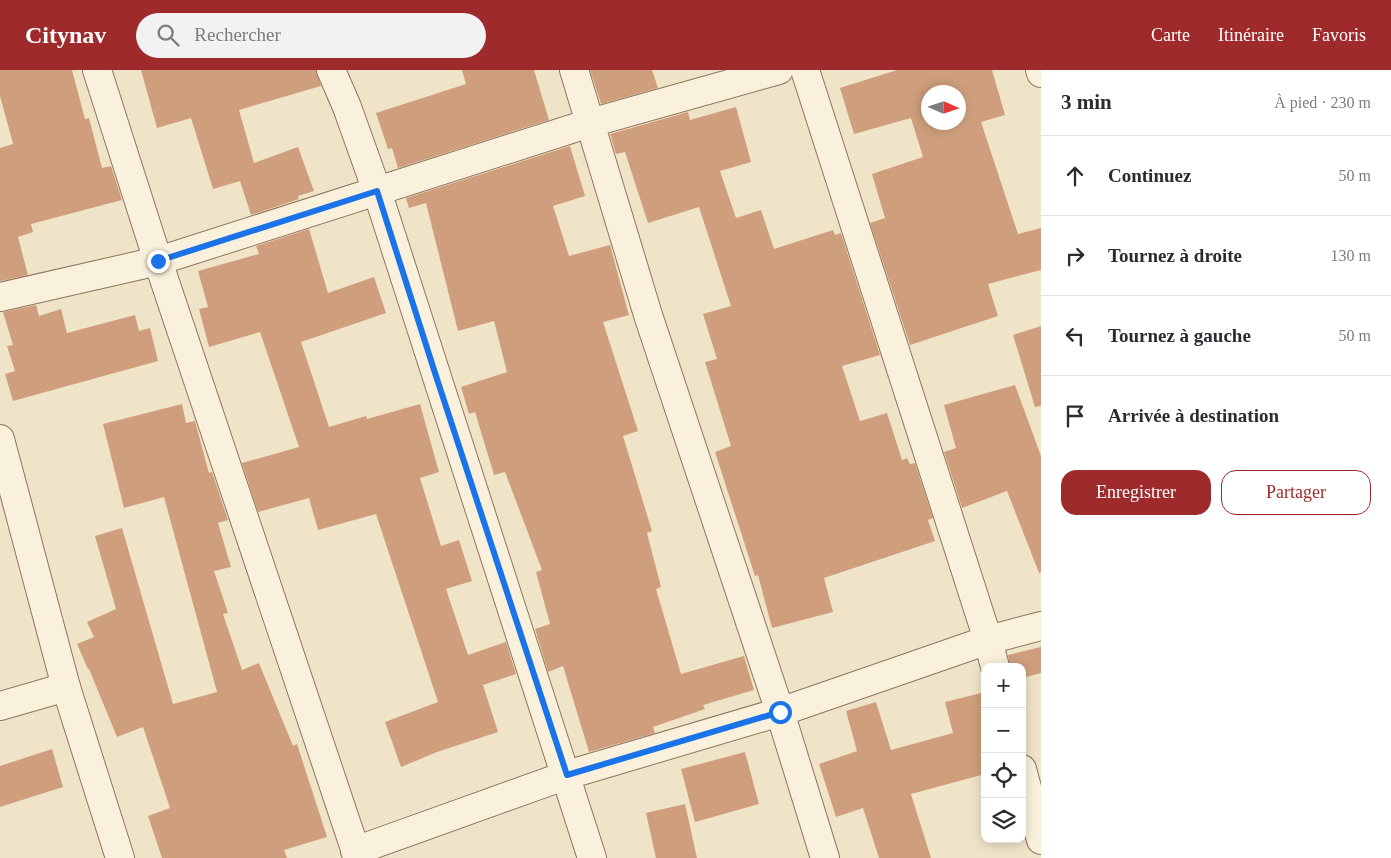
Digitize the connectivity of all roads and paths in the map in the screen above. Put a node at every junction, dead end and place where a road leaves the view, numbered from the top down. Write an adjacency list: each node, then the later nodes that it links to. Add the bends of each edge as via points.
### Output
1 (97, 70): 8 (street)
2 (331, 70): 7 (street)
3 (574, 70): 6 (street)
4 (779, 70): 6 (street)
5 (805, 70): 12 (street)
6 (590, 123): 7 (street); 16 (street, via 648,315)
7 (377, 191): 8 (street); 17 (street)
8 (158, 261): 9 (street); 20 (street)
9 (0, 297)
10 (0, 439): 14 (street)
11 (1041, 626): 12 (street)
12 (988, 640): 13 (street); 16 (street)
13 (994, 663)
14 (66, 686): 15 (street); 21 (street)
15 (0, 706)
16 (780, 712): 17 (street); 23 (street)
17 (567, 775): 20 (street); 22 (street)
18 (1026, 784): 19 (street)
19 (1041, 840)
20 (357, 854)
21 (120, 858)
22 (592, 858)
23 (825, 858)

